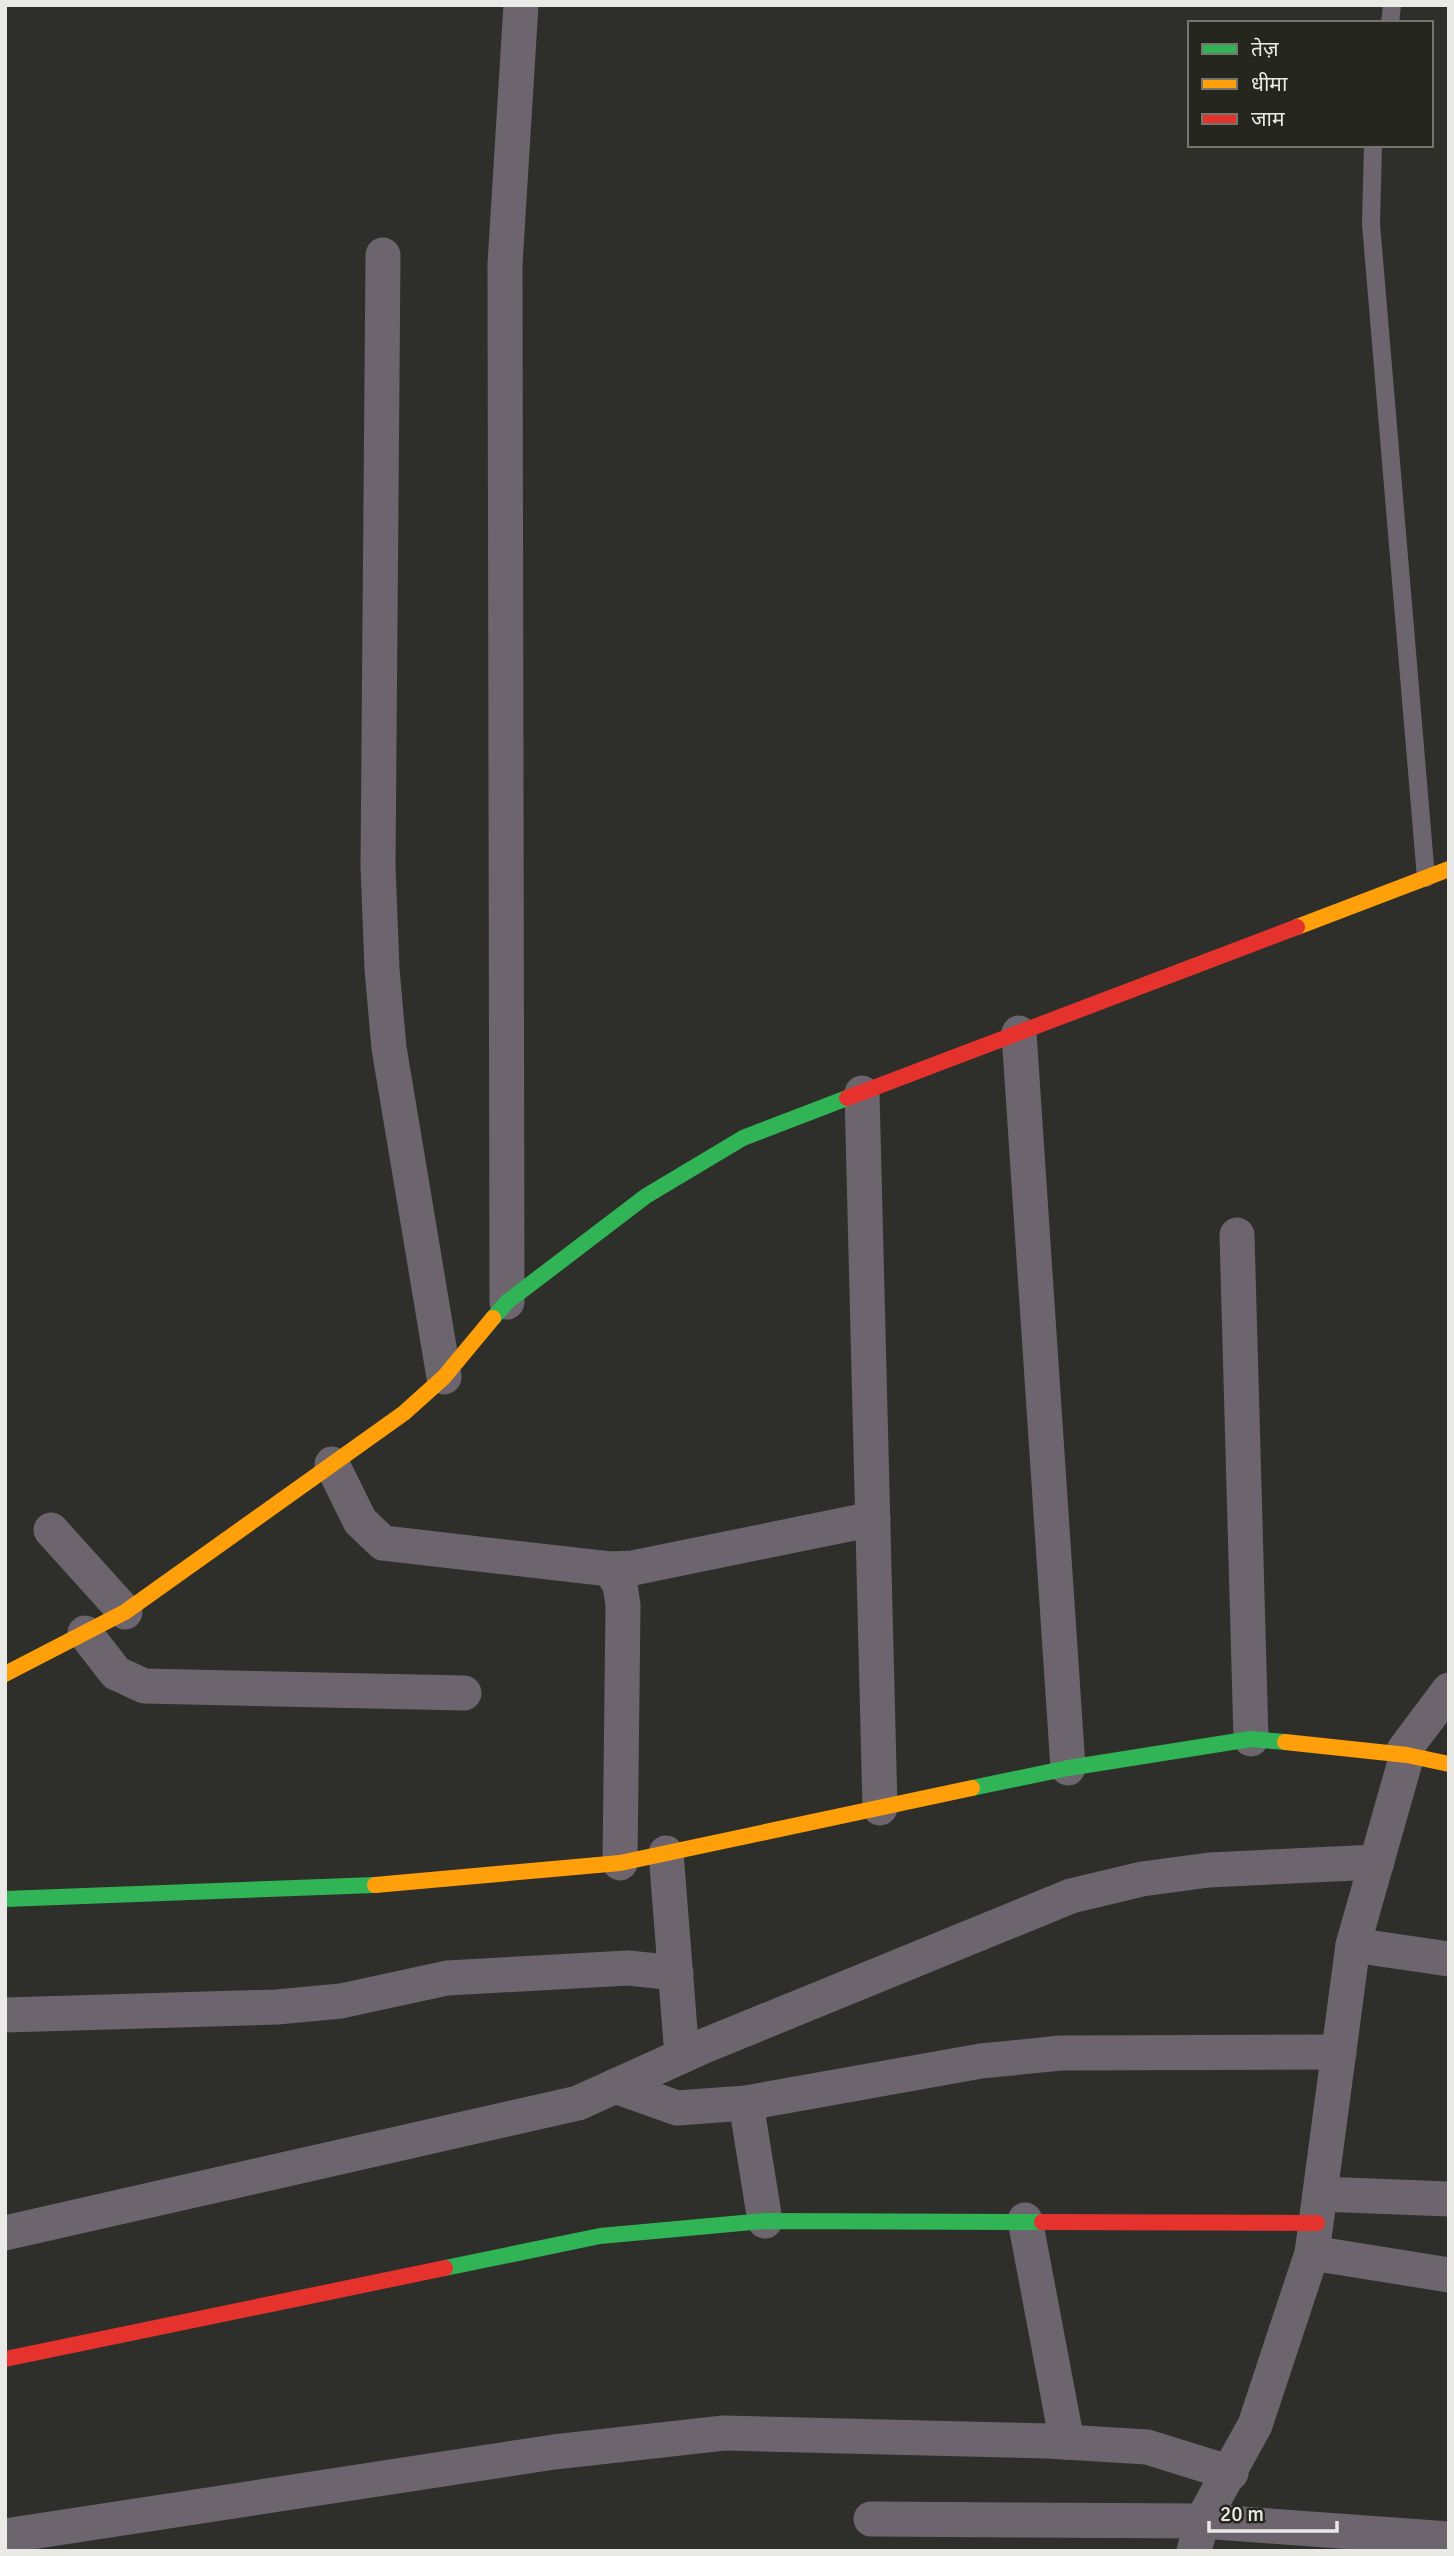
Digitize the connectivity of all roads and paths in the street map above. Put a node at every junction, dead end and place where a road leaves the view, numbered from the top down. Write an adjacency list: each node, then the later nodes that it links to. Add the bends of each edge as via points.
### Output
1 (522, 5): 9 (street, via 505,264)
2 (1373, 147): 5 (lane, via 1371,224)
3 (383, 255): 10 (street, via 378,852 382,970 389,1048)
4 (1449, 869): 5 (street)
5 (1426, 878): 6 (street)
6 (1019, 1033): 7 (street); 23 (street)
7 (862, 1093): 9 (street, via 743,1138 646,1196); 12 (street)
8 (1237, 1236): 20 (street)
9 (507, 1303): 10 (street)
10 (444, 1377): 11 (street, via 404,1413)
11 (332, 1464): 14 (street, via 360,1521 383,1543); 15 (street)
12 (873, 1519): 14 (street); 24 (street)
13 (51, 1530): 15 (street)
14 (610, 1569): 27 (street, via 620,1585 623,1605)
15 (125, 1612): 16 (street)
16 (85, 1633): 17 (street); 19 (street, via 116,1673 144,1686)
17 (5, 1674)
18 (1449, 1690): 21 (street, via 1404,1750)
19 (464, 1693)
20 (1251, 1739): 21 (street); 23 (street)
21 (1408, 1755): 22 (street); 26 (street)
22 (1449, 1764)
23 (1068, 1768): 24 (street)
24 (880, 1808): 25 (street)
25 (667, 1853): 27 (street); 31 (street)
26 (1377, 1862): 29 (street); 34 (street, via 1209,1870 1142,1879 1071,1896)
27 (620, 1863): 28 (street, via 388,1885)
28 (5, 1899)
29 (1353, 1945): 30 (street); 33 (street)
30 (1449, 1959)
31 (676, 1973): 32 (street, via 628,1968 447,1978 341,2001 277,2007); 34 (street)
32 (5, 2015)
33 (1339, 2052): 36 (street, via 1061,2053 981,2061); 40 (street)
34 (682, 2056): 35 (street)
35 (615, 2087): 36 (street, via 677,2108); 41 (street, via 578,2103)
36 (746, 2103): 39 (street)
37 (1449, 2199): 40 (street)
38 (1025, 2220): 39 (street); 40 (street); 44 (street)
39 (765, 2221): 43 (street, via 600,2236)
40 (1316, 2224): 42 (street); 45 (street, via 1255,2426)
41 (5, 2233)
42 (1449, 2275)
43 (5, 2359)
44 (1067, 2442): 45 (street, via 1147,2446); 47 (street, via 724,2433 554,2452)
45 (1231, 2473): 48 (street)
46 (871, 2519): 48 (street)
47 (5, 2536)
48 (1198, 2536): 49 (street)
49 (1449, 2539)

